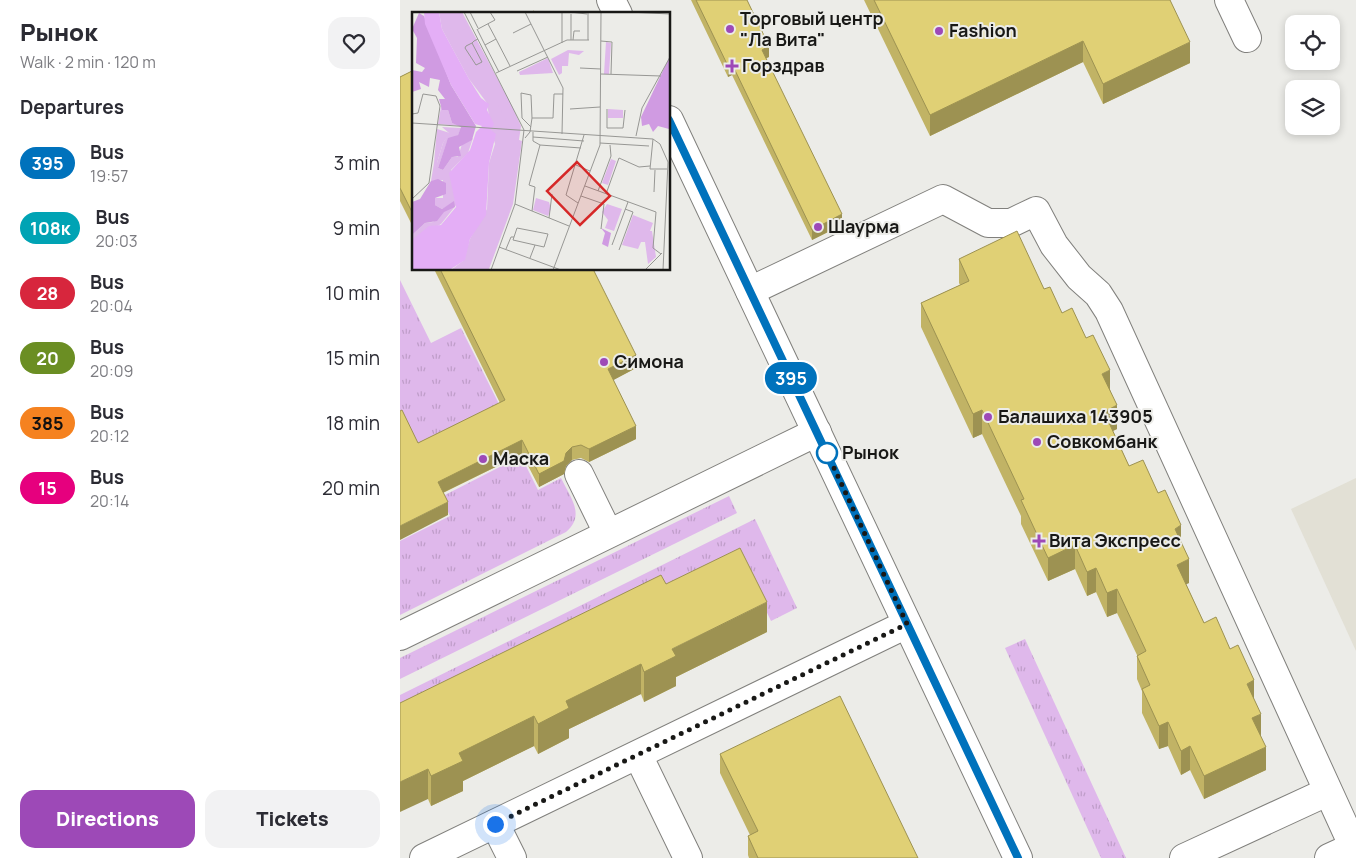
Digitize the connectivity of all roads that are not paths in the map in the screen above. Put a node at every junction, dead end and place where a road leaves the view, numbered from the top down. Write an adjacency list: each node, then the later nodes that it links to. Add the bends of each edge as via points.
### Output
1 (611, 0): 3 (main road)
2 (1230, 0): 4 (main road)
3 (617, 12)
4 (1247, 38)
5 (670, 122): 6 (main road)
6 (750, 291): 7 (main road); 13 (main road, via 943,199 988,223 1012,223 1036,211 1054,245 1109,310)
7 (816, 432): 9 (main road); 10 (main road)
8 (579, 474): 9 (main road)
9 (608, 533): 11 (main road)
10 (907, 624): 12 (main road); 19 (main road)
11 (400, 636)
12 (638, 755): 14 (main road); 18 (main road)
13 (1327, 792): 15 (main road); 20 (main road)
14 (495, 824): 16 (main road); 17 (main road)
15 (1346, 852)
16 (424, 858)
17 (512, 858)
18 (688, 858)
19 (1018, 858)
20 (1184, 858)

